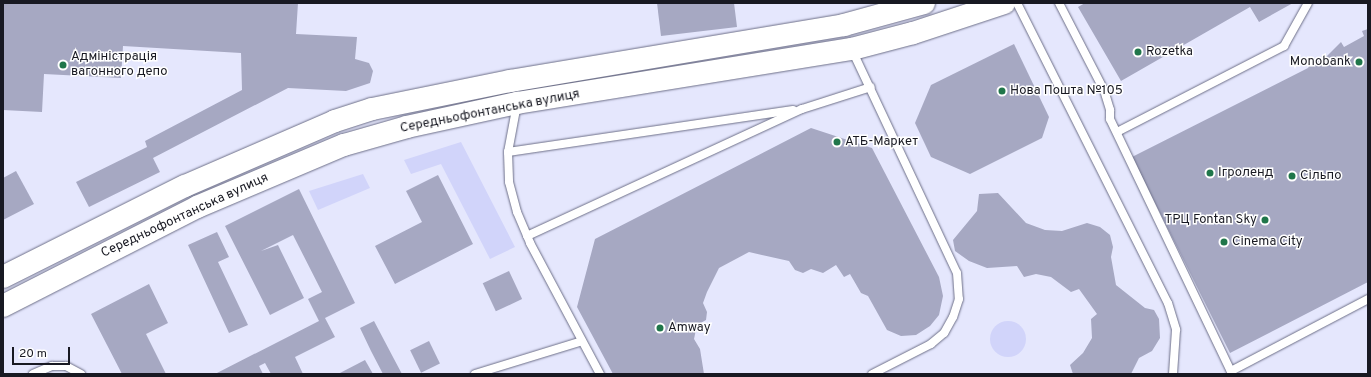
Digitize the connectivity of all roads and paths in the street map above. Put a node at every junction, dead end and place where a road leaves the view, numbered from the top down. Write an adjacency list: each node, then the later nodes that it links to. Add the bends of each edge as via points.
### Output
1 (924, 3): 13 (main road, Середньофонтанська вулиця, via 844,25 510,81 372,109 328,124 185,186)
2 (1004, 3): 6 (main road, Середньофонтанська вулиця, via 913,33)
3 (1017, 3): 22 (lane, via 1168,302 1176,330)
4 (1059, 3): 10 (lane, via 1104,90 1110,119)
5 (1308, 3): 10 (lane, via 1284,46)
6 (852, 49): 7 (lane); 8 (main road, Середньофонтанська вулиця)
7 (871, 87): 9 (lane); 21 (lane, via 957,273 959,299 953,318 944,333 931,344)
8 (517, 104): 11 (lane); 15 (main road, Середньофонтанська вулиця, via 407,128 344,145 197,208)
9 (802, 109): 11 (lane); 12 (lane)
10 (1117, 132): 14 (lane, via 1231,371)
11 (508, 152): 12 (lane, via 509,182)
12 (527, 236): 16 (lane)
13 (3, 277)
14 (1368, 299)
15 (3, 306)
16 (582, 341): 19 (lane); 20 (lane)
17 (33, 374): 18 (lane, via 52,366 66,366)
18 (81, 374)
19 (476, 374)
20 (600, 374)
21 (872, 374)
22 (1173, 374)

